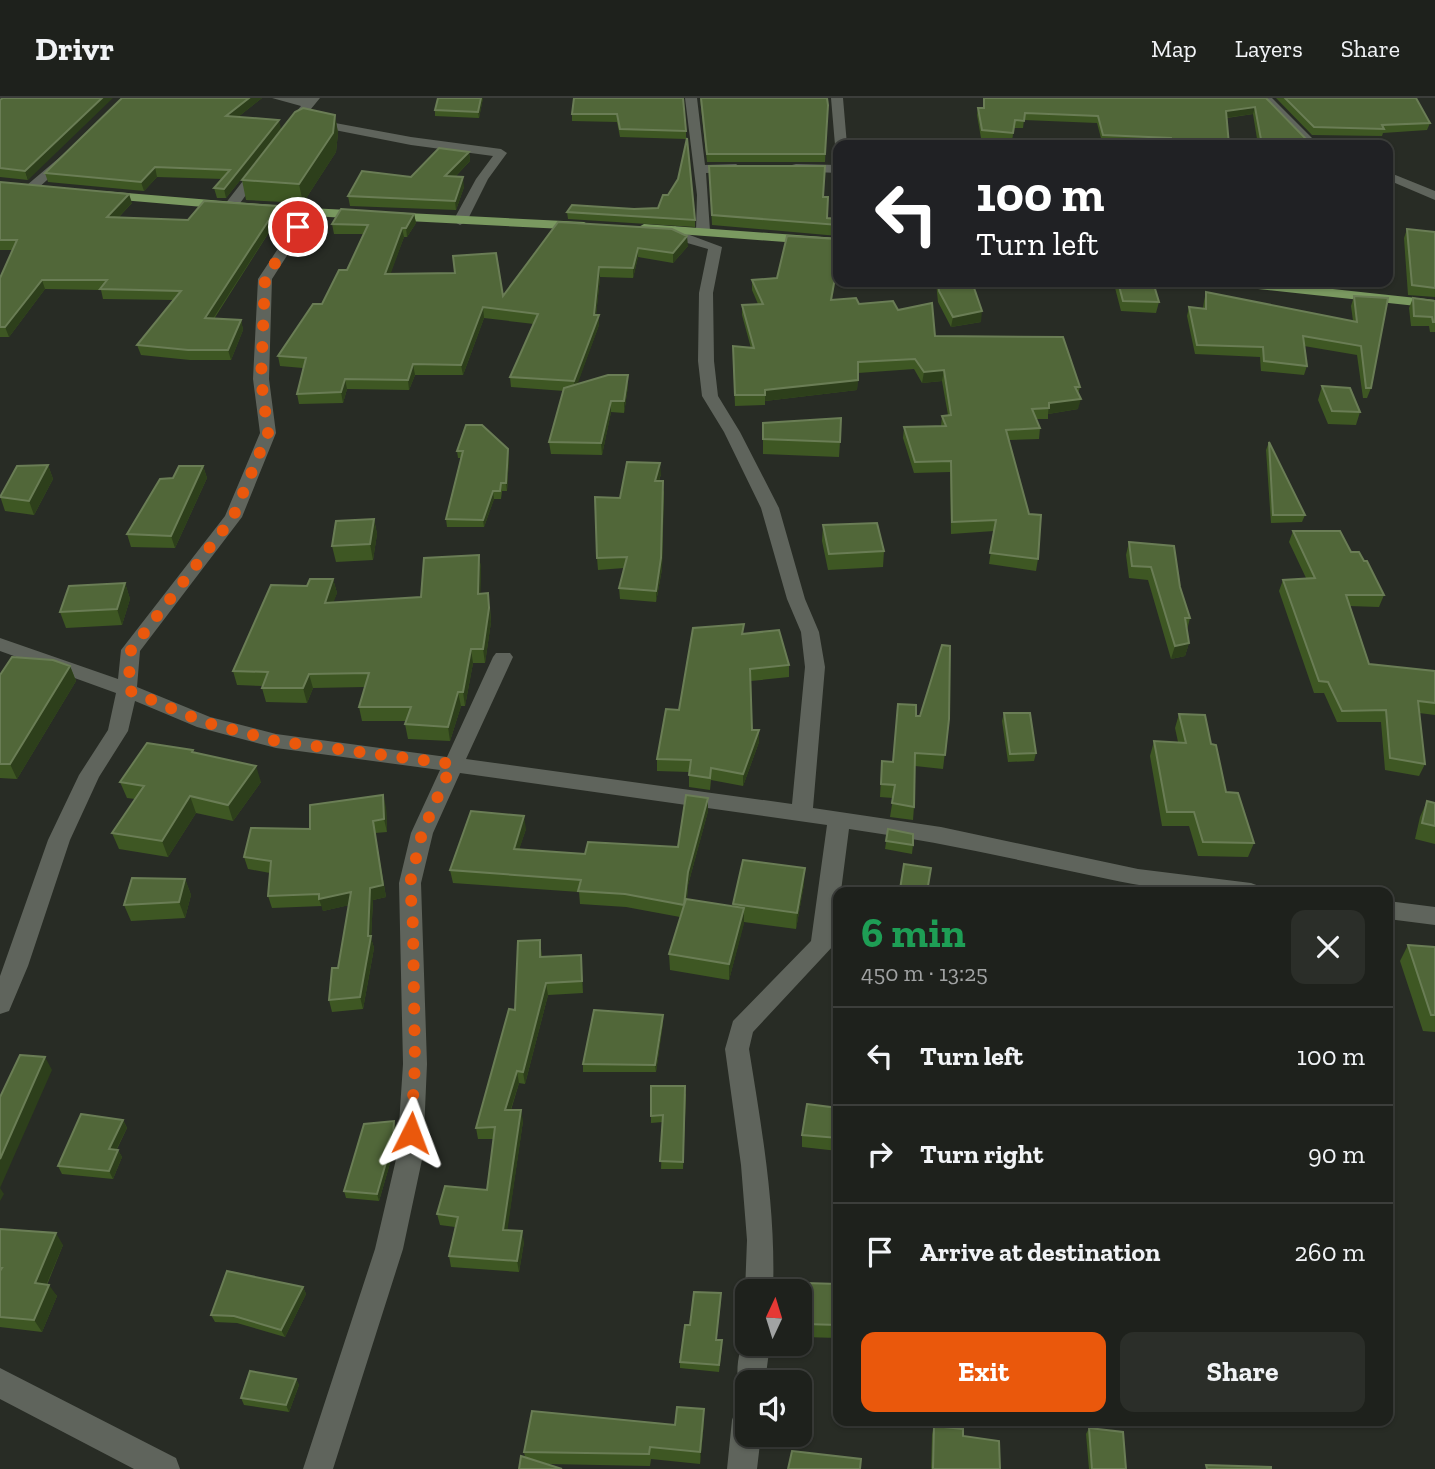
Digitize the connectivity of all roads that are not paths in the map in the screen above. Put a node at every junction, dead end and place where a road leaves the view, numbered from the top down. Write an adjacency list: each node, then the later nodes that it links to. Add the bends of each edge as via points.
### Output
1 (278, 98): 5 (street)
2 (691, 98): 14 (street)
3 (836, 98): 8 (street)
4 (1266, 98): 9 (street)
5 (312, 101): 6 (street)
6 (296, 120): 7 (street); 22 (street, via 501,153)
7 (282, 137)
8 (840, 140)
9 (1308, 140)
10 (74, 149): 17 (street)
11 (267, 157): 20 (street)
12 (788, 167): 15 (street)
13 (750, 168): 14 (street)
14 (699, 169): 26 (street)
15 (833, 169)
16 (1393, 178): 19 (street)
17 (32, 188)
18 (85, 194): 20 (highway)
19 (1435, 196)
20 (230, 207): 21 (highway)
21 (309, 212): 22 (highway); 32 (street, via 265,279 261,379 268,433 233,517 131,650)
22 (460, 221): 23 (highway)
23 (594, 226)
24 (634, 228): 25 (highway)
25 (675, 230): 26 (highway); 34 (street, via 682,237 715,247 706,293 710,396 770,508 810,632 815,667)
26 (703, 231): 27 (highway)
27 (833, 242)
28 (1286, 287): 29 (highway)
29 (1435, 304)
30 (0, 644): 32 (street)
31 (503, 657): 33 (street)
32 (128, 690): 33 (street, via 204,722 276,741); 39 (street, via 118,731 89,775 59,840)
33 (452, 764): 34 (street); 44 (street, via 422,833 410,883 415,1064 410,1155 389,1249)
34 (802, 814): 35 (street)
35 (839, 819): 36 (street, via 941,835 1138,877); 40 (street, via 822,945 743,1028 737,1049 761,1240)
36 (1213, 887)
37 (1393, 911): 38 (street)
38 (1435, 916)
39 (0, 1004)
40 (760, 1279)
41 (0, 1383): 43 (street)
42 (744, 1447): 45 (street)
43 (165, 1469)
44 (318, 1469)
45 (742, 1469)

